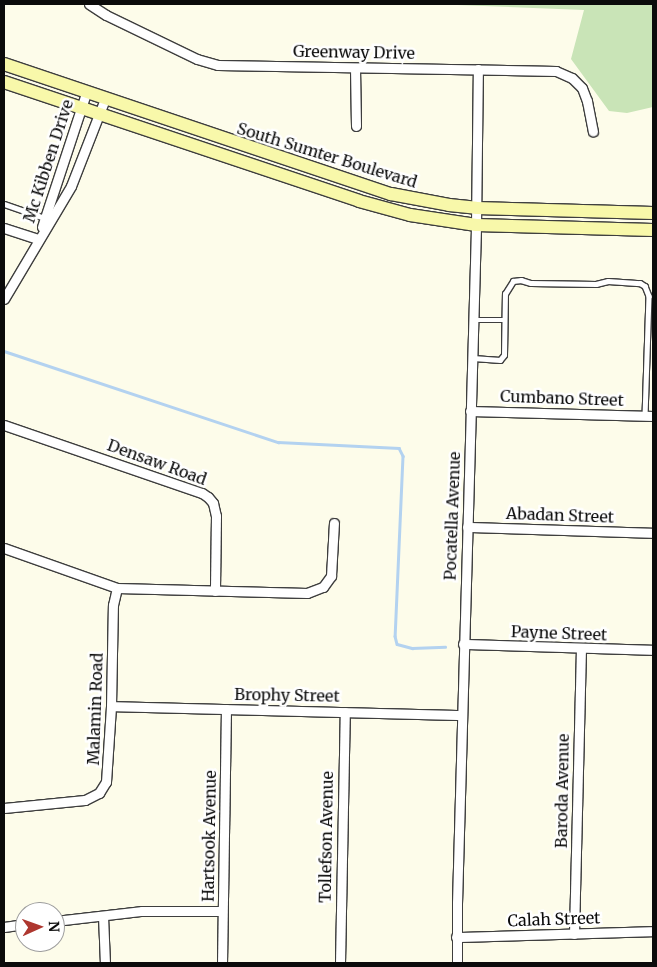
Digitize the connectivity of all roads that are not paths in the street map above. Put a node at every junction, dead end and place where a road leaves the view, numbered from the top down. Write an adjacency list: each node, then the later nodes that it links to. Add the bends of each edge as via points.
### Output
1 (89, 4): 3 (street, Greenway Drive, via 213,64)
2 (4, 64): 6 (main road, South Sumter Boulevard)
3 (355, 68): 4 (street, Greenway Drive); 10 (street)
4 (478, 70): 11 (street, Greenway Drive, via 564,74 576,81 585,94); 13 (street, Pocatella Avenue)
5 (4, 82): 8 (main road, South Sumter Boulevard)
6 (86, 93): 7 (main road, South Sumter Boulevard); 8 (street, Mc Kibben Drive)
7 (105, 99): 9 (street, Mc Kibben Drive); 13 (main road, South Sumter Boulevard, via 363,186 420,201)
8 (81, 108): 9 (main road, South Sumter Boulevard); 15 (street, Mc Kibben Drive)
9 (100, 114): 16 (main road, South Sumter Boulevard, via 374,206 417,217); 19 (street, Mc Kibben Drive, via 71,186)
10 (356, 126)
11 (593, 131)
12 (4, 204): 15 (lane)
13 (476, 208): 14 (main road, South Sumter Boulevard); 16 (street, Pocatella Avenue)
14 (653, 213)
15 (45, 218): 19 (street, Mc Kibben Drive)
16 (476, 225): 18 (main road, South Sumter Boulevard); 22 (street, Pocatella Avenue)
17 (4, 228): 19 (street)
18 (653, 230)
19 (38, 239): 20 (street, Mc Kibben Drive)
20 (4, 299)
21 (651, 316): 23 (lane, via 648,290 640,283 531,283 521,280 513,281 506,289); 26 (lane)
22 (473, 320): 23 (lane); 24 (street, Pocatella Avenue)
23 (505, 320): 24 (lane, via 504,355 500,360)
24 (471, 358): 25 (street, Pocatella Avenue)
25 (470, 411): 26 (street, Cumbano Street); 29 (street, Pocatella Avenue)
26 (649, 416)
27 (4, 424): 33 (street, Densaw Road, via 208,497 216,516)
28 (334, 523): 33 (street, via 332,570 323,587 307,594)
29 (467, 528): 30 (street, Abadan Street); 34 (street, Pocatella Avenue)
30 (653, 533)
31 (4, 548): 32 (street)
32 (117, 588): 33 (street); 37 (street, Malamin Road, via 112,605)
33 (214, 591)
34 (464, 644): 35 (street, Payne Street); 40 (street, Pocatella Avenue)
35 (580, 648): 36 (street, Payne Street); 46 (street, Baroda Avenue)
36 (653, 650)
37 (111, 706): 38 (street, Brophy Street); 41 (street, Malamin Road, via 108,775 98,793 85,800)
38 (226, 709): 39 (street, Brophy Street); 42 (street, Hartsook Avenue)
39 (345, 712): 40 (street, Brophy Street); 50 (street, Tollefson Avenue)
40 (462, 715): 47 (street, Pocatella Avenue)
41 (4, 808)
42 (222, 911): 43 (street, via 156,911); 49 (street, Hartsook Avenue)
43 (103, 916): 44 (street); 48 (street)
44 (65, 920)
45 (653, 931): 46 (street, Calah Street)
46 (574, 934): 47 (street, Calah Street)
47 (456, 937): 51 (street, Pocatella Avenue)
48 (105, 963)
49 (222, 963)
50 (340, 963)
51 (457, 963)

